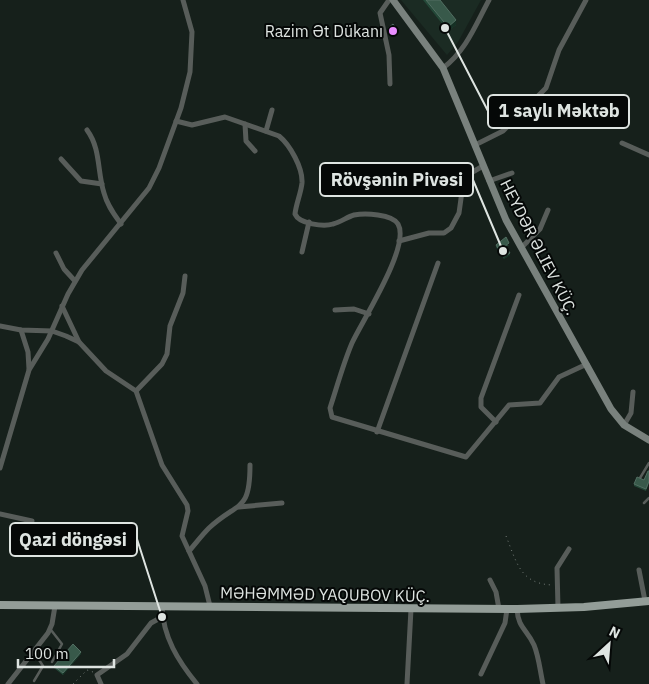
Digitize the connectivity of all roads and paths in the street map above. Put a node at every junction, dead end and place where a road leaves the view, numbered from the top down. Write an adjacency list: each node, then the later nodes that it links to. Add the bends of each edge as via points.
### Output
1 (183, 0): 9 (street, via 192,32 190,72)
2 (389, 0): 7 (street, via 380,13 389,55)
3 (393, 0): 6 (main road, HEYDƏR ƏLIEV KÜÇ.)
4 (489, 0): 6 (street, via 463,49)
5 (586, 0): 14 (street, via 559,50 546,88 504,130)
6 (443, 68): 14 (main road, HEYDƏR ƏLIEV KÜÇ.)
7 (390, 84)
8 (272, 110): 12 (street)
9 (176, 121): 10 (street, via 192,125 225,117); 24 (street, via 153,183)
10 (245, 124): 12 (street); 15 (street, via 246,141)
11 (87, 130): 21 (street, via 97,148)
12 (266, 131): 23 (street, via 285,141 300,170 302,183 295,214 301,221)
13 (622, 144): 16 (street)
14 (476, 145): 18 (main road, HEYDƏR ƏLIEV KÜÇ.)
15 (255, 151)
16 (649, 155)
17 (61, 159): 21 (street, via 81,181)
18 (483, 166): 20 (main road, HEYDƏR ƏLIEV KÜÇ.); 25 (street, via 464,177 459,213 451,228 444,233 429,233)
19 (512, 173): 20 (street)
20 (489, 180): 26 (main road, HEYDƏR ƏLIEV KÜÇ.)
21 (102, 184): 24 (street, via 106,201)
22 (548, 210): 26 (street, via 540,229)
23 (309, 222): 25 (street, via 329,225 360,215 391,218 400,228); 27 (street)
24 (121, 224): 31 (street)
25 (399, 241): 35 (street, via 384,285)
26 (521, 248): 40 (main road, HEYDƏR ƏLIEV KÜÇ.)
27 (302, 252)
28 (56, 253): 31 (street)
29 (438, 263): 46 (street)
30 (185, 276): 42 (street, via 162,364)
31 (74, 281): 33 (street)
32 (519, 295): 44 (street, via 481,398 481,407)
33 (62, 306): 38 (street); 39 (street)
34 (335, 310): 35 (street, via 354,309)
35 (369, 314): 46 (street, via 349,352 330,413 338,420)
36 (0, 326): 37 (street)
37 (21, 330): 38 (street); 41 (street, via 28,352)
38 (52, 331): 39 (street); 41 (street)
39 (79, 342): 42 (street, via 106,371)
40 (587, 364): 44 (street, via 559,377 540,403 509,405); 45 (main road, HEYDƏR ƏLIEV KÜÇ., via 611,409)
41 (29, 370): 50 (street)
42 (136, 391): 60 (street, via 162,466 187,506 182,536)
43 (633, 392): 45 (street, via 631,413)
44 (496, 422): 46 (street, via 466,457)
45 (624, 425): 47 (main road, HEYDƏR ƏLIEV KÜÇ.)
46 (377, 432)
47 (649, 440)
48 (649, 463): 51 (lane)
49 (250, 465): 55 (street, via 247,494)
50 (0, 468)
51 (640, 478)
52 (649, 498): 54 (lane)
53 (282, 503): 55 (street)
54 (644, 503)
55 (240, 507): 60 (street, via 209,528)
56 (0, 514): 57 (street)
57 (32, 521)
58 (506, 536): 63 (path, via 522,572 535,583)
59 (569, 549): 63 (street, via 557,568)
60 (189, 551): 68 (street)
61 (639, 570): 64 (street)
62 (490, 580): 71 (street)
63 (557, 586): 69 (street)
64 (647, 601): 69 (main road, MƏHƏMMƏD YAQUBOV KÜÇ.)
65 (0, 605): 66 (main road, MƏHƏMMƏD YAQUBOV KÜÇ.)
66 (55, 606): 67 (main road, MƏHƏMMƏD YAQUBOV KÜÇ.); 74 (street)
67 (162, 606): 68 (main road, MƏHƏMMƏD YAQUBOV KÜÇ.); 73 (street)
68 (210, 606): 70 (main road, MƏHƏMMƏD YAQUBOV KÜÇ.)
69 (558, 608): 72 (main road, MƏHƏMMƏD YAQUBOV KÜÇ.)
70 (411, 609): 71 (main road, MƏHƏMMƏD YAQUBOV KÜÇ.); 84 (street)
71 (503, 609): 72 (main road, MƏHƏMMƏD YAQUBOV KÜÇ.); 77 (street, via 506,623)
72 (518, 609): 85 (street, via 519,623 536,651)
73 (162, 617): 78 (street, via 152,623 128,654); 83 (street, via 178,660)
74 (50, 628): 75 (street); 76 (lane, via 62,644)
75 (34, 651): 79 (lane, via 43,666); 80 (street)
76 (52, 662)
77 (481, 674)
78 (98, 676): 81 (path, via 87,670); 82 (street)
79 (34, 681)
80 (8, 684)
81 (72, 684)
82 (101, 684)
83 (197, 684)
84 (407, 684)
85 (543, 684)

